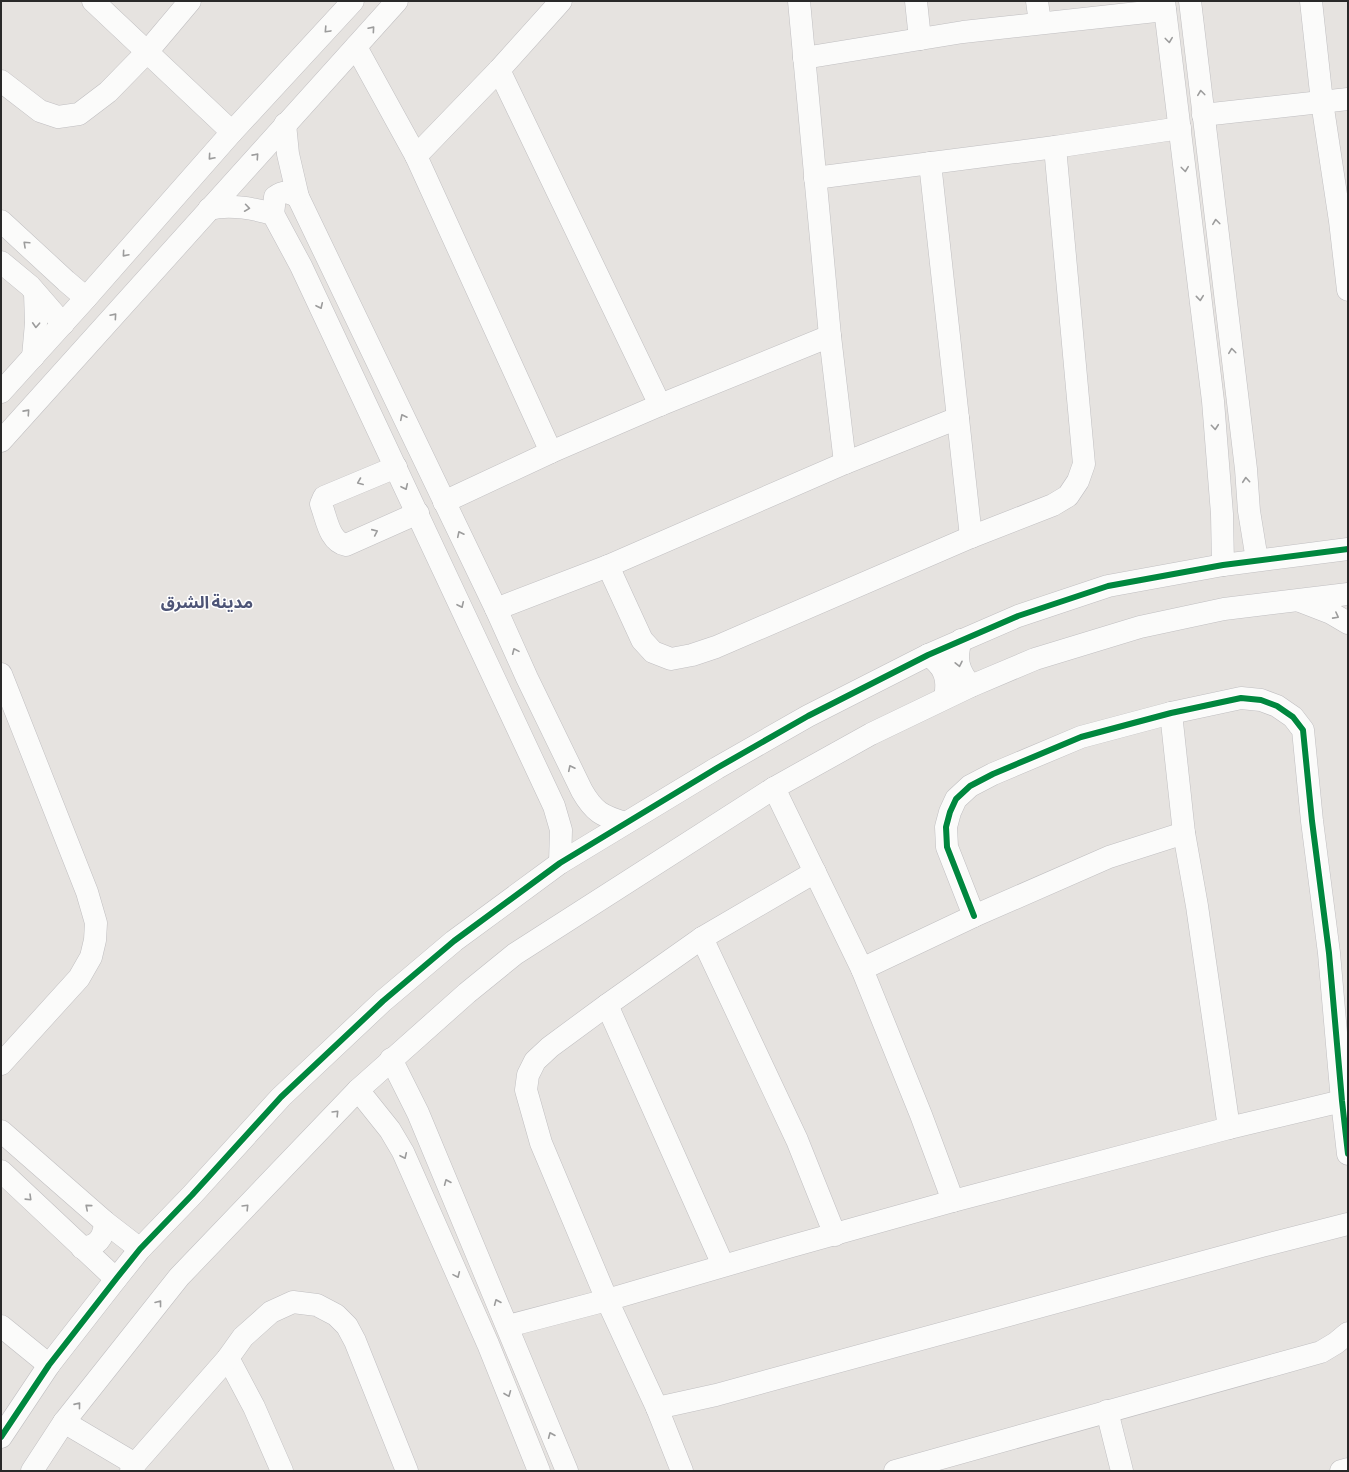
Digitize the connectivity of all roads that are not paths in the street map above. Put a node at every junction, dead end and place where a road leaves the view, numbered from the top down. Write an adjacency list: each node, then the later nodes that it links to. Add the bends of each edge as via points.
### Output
1 (93, 1): 15 (street)
2 (190, 1): 15 (street)
3 (353, 1): 24 (street, one-way to 24)
4 (397, 1): 14 (street, one-way to 4)
5 (561, 1): 17 (street)
6 (799, 1): 16 (street)
7 (916, 1): 13 (street)
8 (1037, 1): 12 (street)
9 (1190, 1): 21 (street, one-way to 9)
10 (1311, 1): 20 (street)
11 (1164, 6): 12 (street); 23 (street, one-way to 23)
12 (1040, 23): 13 (street)
13 (920, 39): 16 (street)
14 (356, 47): 22 (street); 26 (street)
15 (148, 52): 18 (street, via 108,92 79,114 58,117 40,111); 24 (street)
16 (804, 58): 28 (street)
17 (499, 70): 26 (street); 43 (street)
18 (1, 81)
19 (1348, 99): 20 (street)
20 (1322, 102): 21 (street); 32 (street)
21 (1204, 115): 50 (street, one-way to 21)
22 (285, 124): 29 (street, via 288,154); 30 (street, one-way to 22)
23 (1180, 128): 25 (street); 52 (street, one-way to 52, via 1213,401)
24 (232, 132): 38 (street, one-way to 38)
25 (1055, 147): 27 (street); 53 (street, via 1084,464 1078,481 1068,496 1033,514)
26 (416, 156): 46 (street)
27 (930, 164): 28 (street); 44 (street)
28 (815, 178): 40 (street)
29 (298, 197): 31 (street, via 290,193 280,193 275,197); 49 (street, one-way to 29)
30 (208, 209): 31 (street, one-way to 31, via 244,207); 45 (street, one-way to 30)
31 (273, 214): 48 (street, one-way to 48, via 301,266)
32 (1344, 220): 37 (street)
33 (1, 221): 35 (street, one-way to 33)
34 (1, 262): 36 (street)
35 (48, 265): 36 (street, via 43,279); 38 (street)
36 (33, 289): 39 (street); 41 (street, one-way to 41, via 36,322)
37 (1348, 290)
38 (86, 298): 39 (street)
39 (63, 324): 41 (street)
40 (830, 336): 43 (street); 47 (street)
41 (33, 357): 42 (street)
42 (1, 392)
43 (660, 405): 46 (street)
44 (958, 418): 47 (street); 53 (street)
45 (1, 441)
46 (551, 452): 49 (street)
47 (845, 463): 57 (street)
48 (396, 467): 51 (street, one-way to 51); 51 (street, one-way to 51, via 324,497 321,504 334,538 340,544 346,545)
49 (444, 502): 60 (street, one-way to 49)
50 (1249, 511): 52 (street, via 1235,516); 55 (street)
51 (418, 513): 70 (street, one-way to 70)
52 (1222, 514): 56 (street)
53 (971, 537): 57 (street, via 716,647 671,659 653,652 642,640)
54 (1348, 549): 55 (street)
55 (1257, 560): 56 (street)
56 (1222, 565): 62 (street, via 1108,586 1018,616)
57 (608, 566): 60 (street)
58 (1348, 594): 59 (street)
59 (1297, 600): 61 (street, one-way to 61, via 1331,613); 65 (street, via 1224,609 1140,627 1035,659)
60 (496, 609): 69 (street, one-way to 60)
61 (1348, 623)
62 (961, 640): 63 (street); 65 (street, one-way to 65, via 957,652 958,664 962,676)
63 (928, 655): 66 (street, via 938,662 945,673); 71 (street, via 808,716)
64 (1, 674): 81 (street, via 81,878 96,923 91,957 79,978)
65 (970, 686): 66 (street)
66 (945, 697): 68 (street, via 871,734)
67 (1171, 713): 72 (street); 75 (street, via 1082,738 993,774 970,786 956,799 946,827 947,847); 77 (street, via 1241,698 1261,700 1293,716 1303,730 1312,820)
68 (774, 788): 74 (street); 80 (street, via 516,954)
69 (582, 791): 70 (street, via 579,804 573,809 560,810); 71 (street, via 591,806 599,813 606,818)
70 (554, 806): 73 (street, via 561,830)
71 (625, 823): 73 (street)
72 (1184, 833): 75 (street, via 1109,857); 85 (street)
73 (560, 863): 95 (street, via 454,941 383,1001 281,1097)
74 (815, 872): 76 (street); 78 (street)
75 (974, 916): 78 (street)
76 (702, 938): 79 (street); 93 (street, via 797,1140)
77 (1339, 952): 83 (street)
78 (862, 969): 90 (street)
79 (607, 1005): 96 (street); 98 (street, via 535,1061 528,1076 526,1090 541,1143)
80 (391, 1059): 82 (street); 84 (street)
81 (1, 1064)
82 (358, 1090): 86 (street); 106 (street, one-way to 82, via 179,1277)
83 (1342, 1102): 85 (street); 88 (street)
84 (418, 1113): 86 (street, via 404,1113 398,1116); 100 (street, one-way to 84)
85 (1229, 1128): 90 (street)
86 (390, 1130): 113 (street, one-way to 113, via 403,1152 485,1337)
87 (1, 1131): 91 (street, one-way to 87)
88 (1348, 1154)
89 (1, 1171): 94 (street, one-way to 94)
90 (953, 1201): 93 (street)
91 (105, 1222): 94 (street, via 104,1230 97,1242 92,1247); 95 (street)
92 (1348, 1224): 104 (street, via 716,1395)
93 (835, 1235): 96 (street)
94 (82, 1248): 97 (street)
95 (140, 1249): 97 (street)
96 (723, 1266): 98 (street)
97 (116, 1279): 103 (street)
98 (607, 1300): 100 (street); 104 (street)
99 (1, 1326): 103 (street)
100 (508, 1326): 114 (street, one-way to 100)
101 (1348, 1333): 105 (street, via 1336,1344 1321,1352)
102 (228, 1358): 108 (street); 111 (street, via 254,1407); 112 (street, via 243,1338 271,1312 293,1302 317,1305 336,1315 347,1326 355,1341)
103 (49, 1365): 107 (street)
104 (656, 1408): 115 (street)
105 (1107, 1411): 116 (street); 117 (street)
106 (64, 1422): 108 (street); 110 (street)
107 (1, 1437)
108 (133, 1467)
109 (1348, 1469): 118 (street)
110 (32, 1471)
111 (282, 1471)
112 (408, 1471)
113 (539, 1471)
114 (567, 1471)
115 (682, 1471)
116 (895, 1471)
117 (1122, 1471)
118 (1341, 1471)

